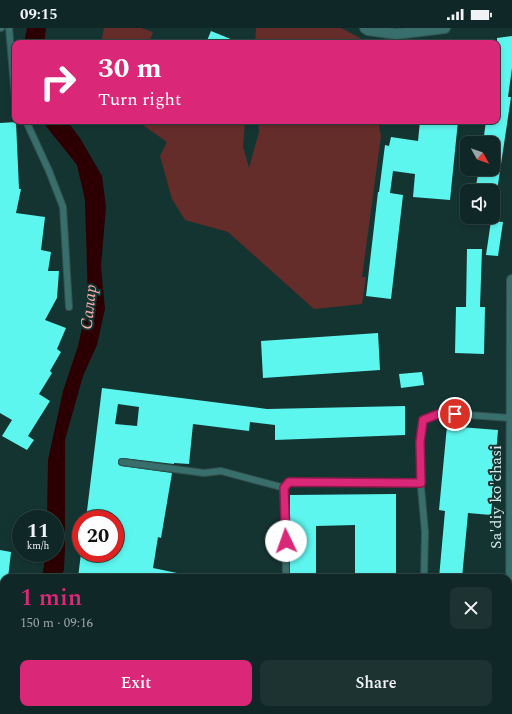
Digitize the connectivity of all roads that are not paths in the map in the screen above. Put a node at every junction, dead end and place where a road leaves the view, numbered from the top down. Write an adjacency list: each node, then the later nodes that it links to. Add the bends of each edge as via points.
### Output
1 (9, 28): 4 (lane)
2 (365, 28): 3 (street, via 396,34)
3 (445, 28)
4 (12, 63)
5 (27, 124): 7 (lane, via 63,207)
6 (512, 280): 8 (street, Sa'diy ko'chasi)
7 (69, 307)
8 (512, 418): 10 (lane, via 441,413 423,420 420,442); 14 (street, Sa'diy ko'chasi)
9 (122, 462): 11 (lane, via 204,473 221,471)
10 (421, 483): 11 (lane, via 289,482); 13 (lane, via 425,532)
11 (284, 488): 12 (lane)
12 (286, 574)
13 (424, 574)
14 (511, 574)

